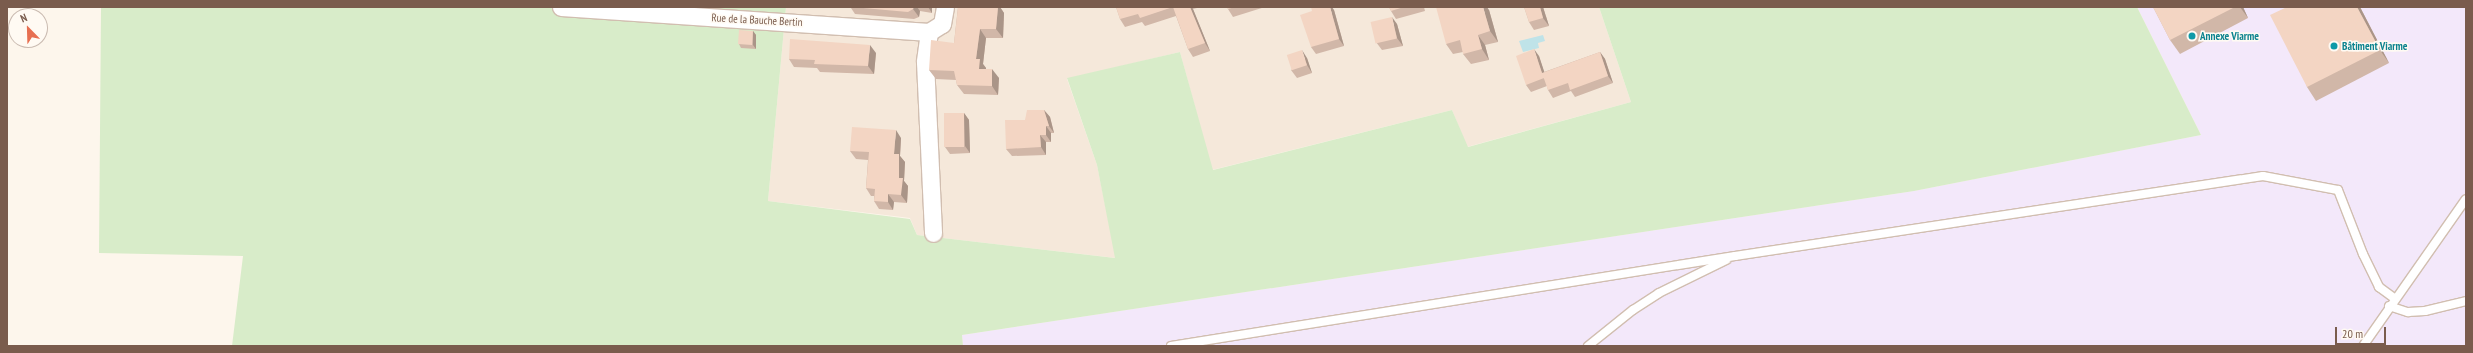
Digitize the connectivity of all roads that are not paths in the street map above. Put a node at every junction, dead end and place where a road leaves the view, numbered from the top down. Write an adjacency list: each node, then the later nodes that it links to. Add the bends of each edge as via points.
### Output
1 (562, 7): 3 (street, Rue de la Bauche Bertin)
2 (946, 7): 3 (street, via 942,24)
3 (929, 32): 5 (street, via 925,62)
4 (2466, 200): 7 (lane)
5 (933, 233)
6 (1735, 256): 7 (lane, via 2264,176 2338,190 2379,287); 10 (lane); 11 (lane, via 1659,293)
7 (2394, 298): 9 (lane)
8 (2466, 301): 9 (lane, via 2419,312 2396,310)
9 (2389, 306): 12 (lane)
10 (1170, 346)
11 (1588, 346)
12 (2363, 346)

